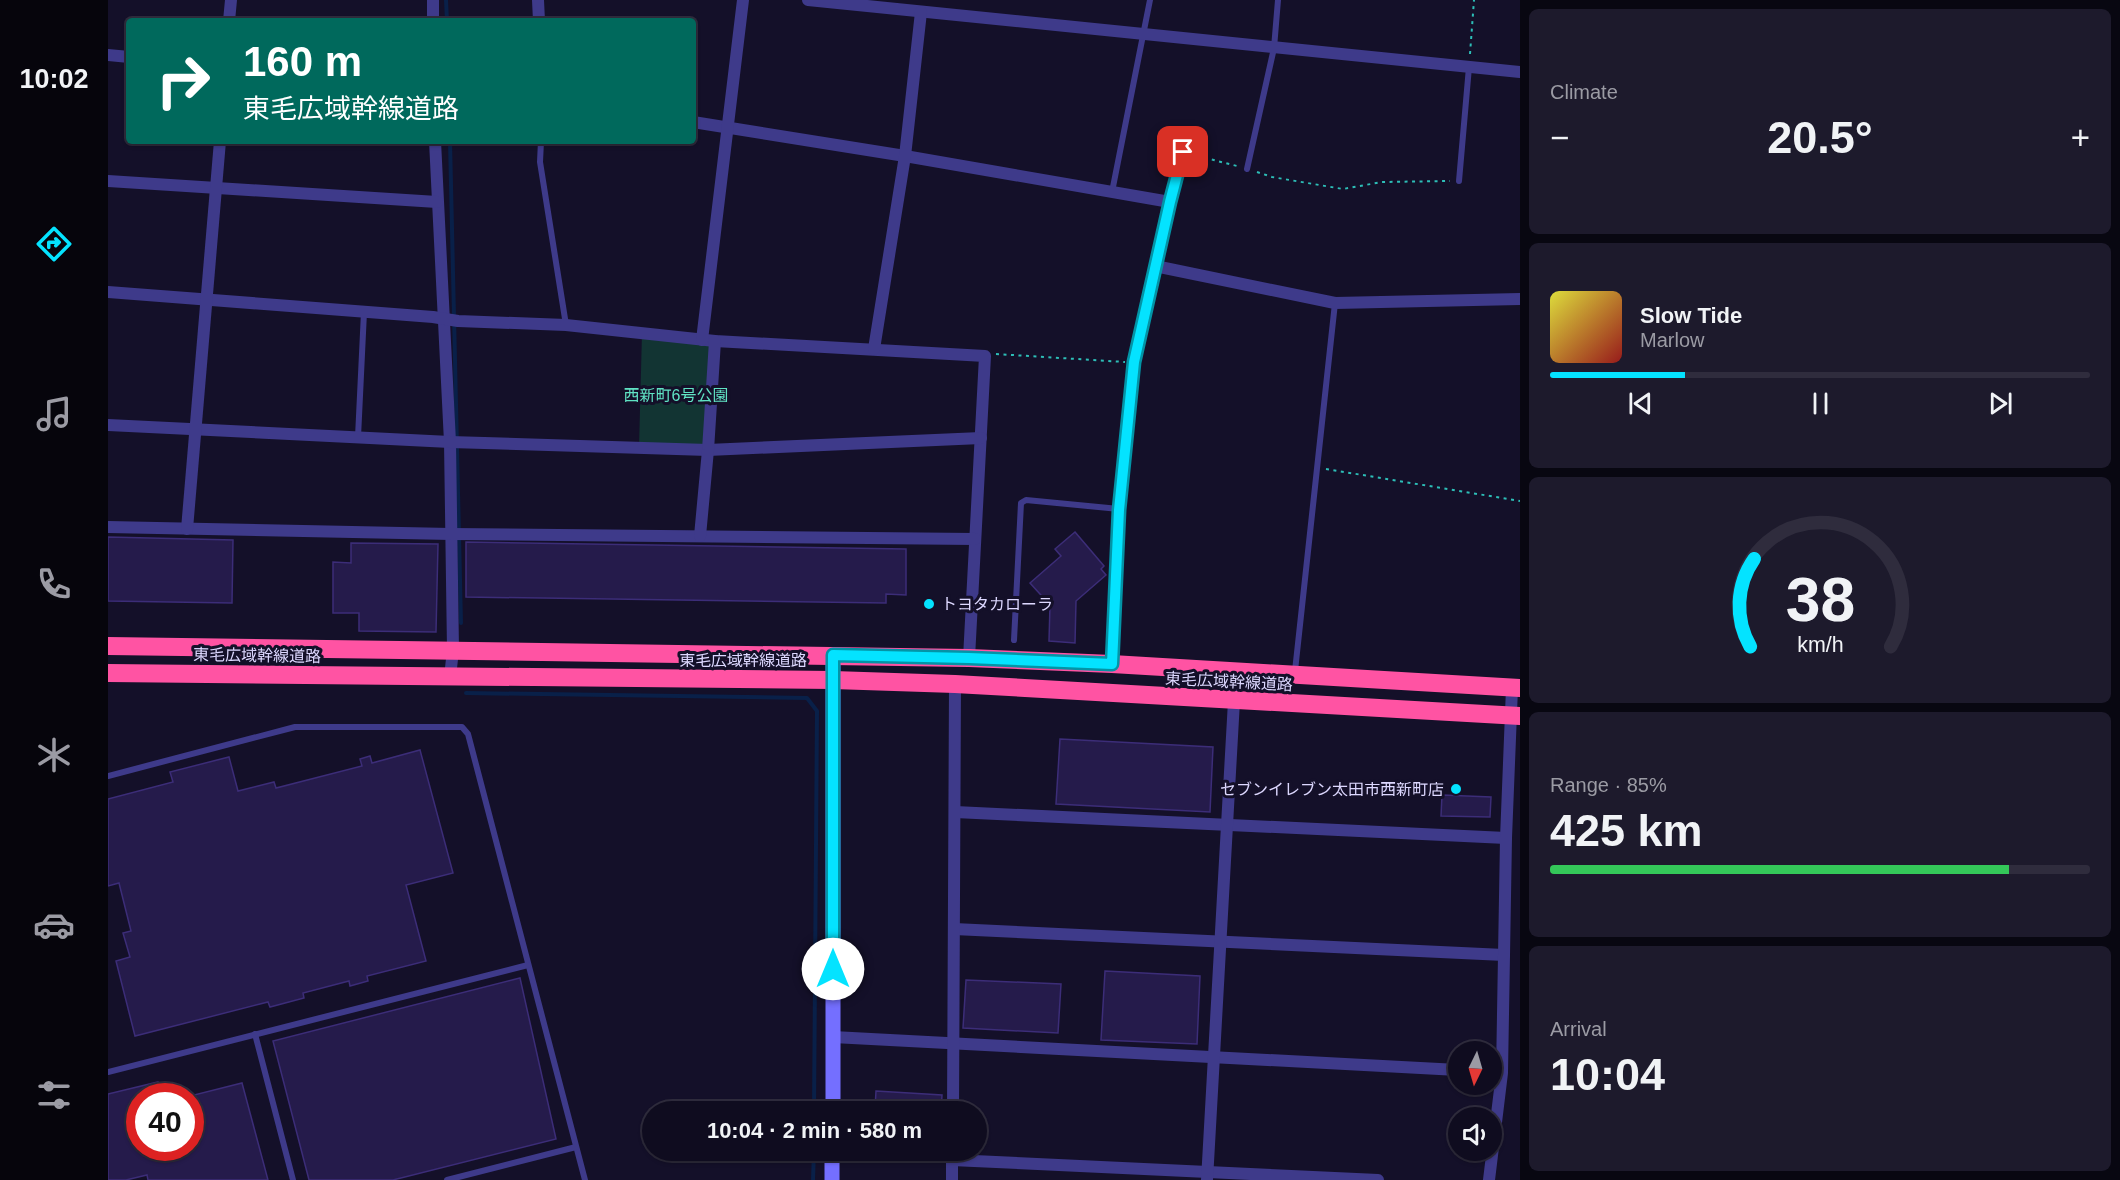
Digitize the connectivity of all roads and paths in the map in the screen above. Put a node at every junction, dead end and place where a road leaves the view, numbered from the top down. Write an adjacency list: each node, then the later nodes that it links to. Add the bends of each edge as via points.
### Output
1 (231, 0): 10 (street)
2 (433, 0): 11 (street)
3 (538, 0): 12 (street)
4 (744, 0): 20 (street)
5 (808, 0): 9 (street)
6 (1150, 0): 13 (lane)
7 (1278, 0): 14 (lane)
8 (1474, 0): 17 (path)
9 (921, 12): 13 (street); 25 (street)
10 (229, 18)
11 (433, 18)
12 (539, 18)
13 (1144, 34): 14 (street); 30 (lane)
14 (1274, 48): 17 (street); 26 (lane)
15 (108, 55): 16 (street)
16 (126, 57)
17 (1469, 67): 18 (street); 28 (lane)
18 (1520, 72)
19 (696, 122): 20 (street)
20 (727, 127): 25 (street); 41 (street)
21 (220, 144): 29 (street)
22 (435, 144): 31 (street)
23 (541, 144): 40 (lane, via 540,162)
24 (1183, 152): 26 (path); 32 (lane)
25 (905, 156): 30 (street); 42 (street)
26 (1247, 169): 28 (path, via 1343,189 1382,182)
27 (108, 181): 29 (street)
28 (1459, 181)
29 (216, 189): 31 (street); 36 (street)
30 (1112, 193): 32 (street)
31 (437, 202): 39 (street)
32 (1170, 202): 33 (lane)
33 (1155, 266): 37 (street); 44 (lane)
34 (108, 292): 36 (street)
35 (1520, 299): 37 (street)
36 (207, 300): 38 (street); 46 (street)
37 (1335, 303): 51 (lane)
38 (364, 312): 39 (street); 47 (lane)
39 (444, 319): 40 (street); 49 (street)
40 (566, 325): 41 (street)
41 (708, 341): 42 (street); 50 (street)
42 (874, 350): 43 (street)
43 (985, 356): 44 (path); 48 (street)
44 (1134, 362): 53 (lane)
45 (108, 425): 46 (street)
46 (195, 430): 47 (street); 55 (street)
47 (358, 437): 49 (street)
48 (981, 438): 50 (street); 58 (street)
49 (450, 442): 50 (street); 56 (street)
50 (708, 450): 57 (street)
51 (1317, 468): 52 (path); 67 (lane)
52 (1520, 501)
53 (1119, 510): 59 (lane, via 1026,500 1021,503); 64 (street)
54 (108, 527): 55 (street)
55 (188, 529): 56 (street)
56 (451, 534): 57 (street); 61 (street)
57 (700, 536): 58 (street)
58 (975, 539): 63 (street)
59 (1014, 640)
60 (108, 646): 61 (highway, 東毛広域幹線道路)
61 (453, 650): 62 (highway, 東毛広域幹線道路); 68 (street)
62 (833, 655): 63 (highway, 東毛広域幹線道路); 69 (street)
63 (969, 658): 64 (highway, 東毛広域幹線道路)
64 (1112, 664): 65 (highway, 東毛広域幹線道路)
65 (1230, 671): 67 (highway, 東毛広域幹線道路); 72 (street)
66 (108, 674): 68 (highway, 東毛広域幹線道路)
67 (1294, 675): 71 (highway, 東毛広域幹線道路)
68 (450, 677): 69 (highway, 東毛広域幹線道路)
69 (832, 680): 70 (highway, 東毛広域幹線道路); 83 (street)
70 (955, 684): 72 (highway, 東毛広域幹線道路); 75 (street)
71 (1516, 688): 73 (street)
72 (1234, 701): 73 (highway, 東毛広域幹線道路); 76 (street)
73 (1516, 716): 77 (street)
74 (108, 776): 81 (lane, via 295,727 462,727 468,734)
75 (955, 812): 76 (street); 78 (street)
76 (1227, 824): 77 (street); 79 (street)
77 (1506, 838): 80 (street)
78 (954, 929): 79 (street); 85 (street)
79 (1220, 940): 80 (street); 86 (street)
80 (1504, 955): 84 (street)
81 (528, 965): 82 (lane); 92 (lane)
82 (255, 1034): 88 (lane); 97 (lane)
83 (833, 1037): 85 (street); 90 (street)
84 (1499, 1041)
85 (954, 1043): 86 (street); 91 (street)
86 (1214, 1056): 87 (street); 96 (street)
87 (1448, 1069)
88 (108, 1072)
89 (1495, 1095): 103 (street)
90 (833, 1101)
91 (953, 1101)
92 (576, 1147): 98 (lane); 99 (lane)
93 (987, 1158): 96 (street)
94 (832, 1161): 100 (street)
95 (952, 1161): 101 (street)
96 (1207, 1176): 102 (street)
97 (293, 1180)
98 (447, 1180)
99 (585, 1180)
100 (832, 1180)
101 (952, 1180)
102 (1378, 1180)
103 (1489, 1180)

